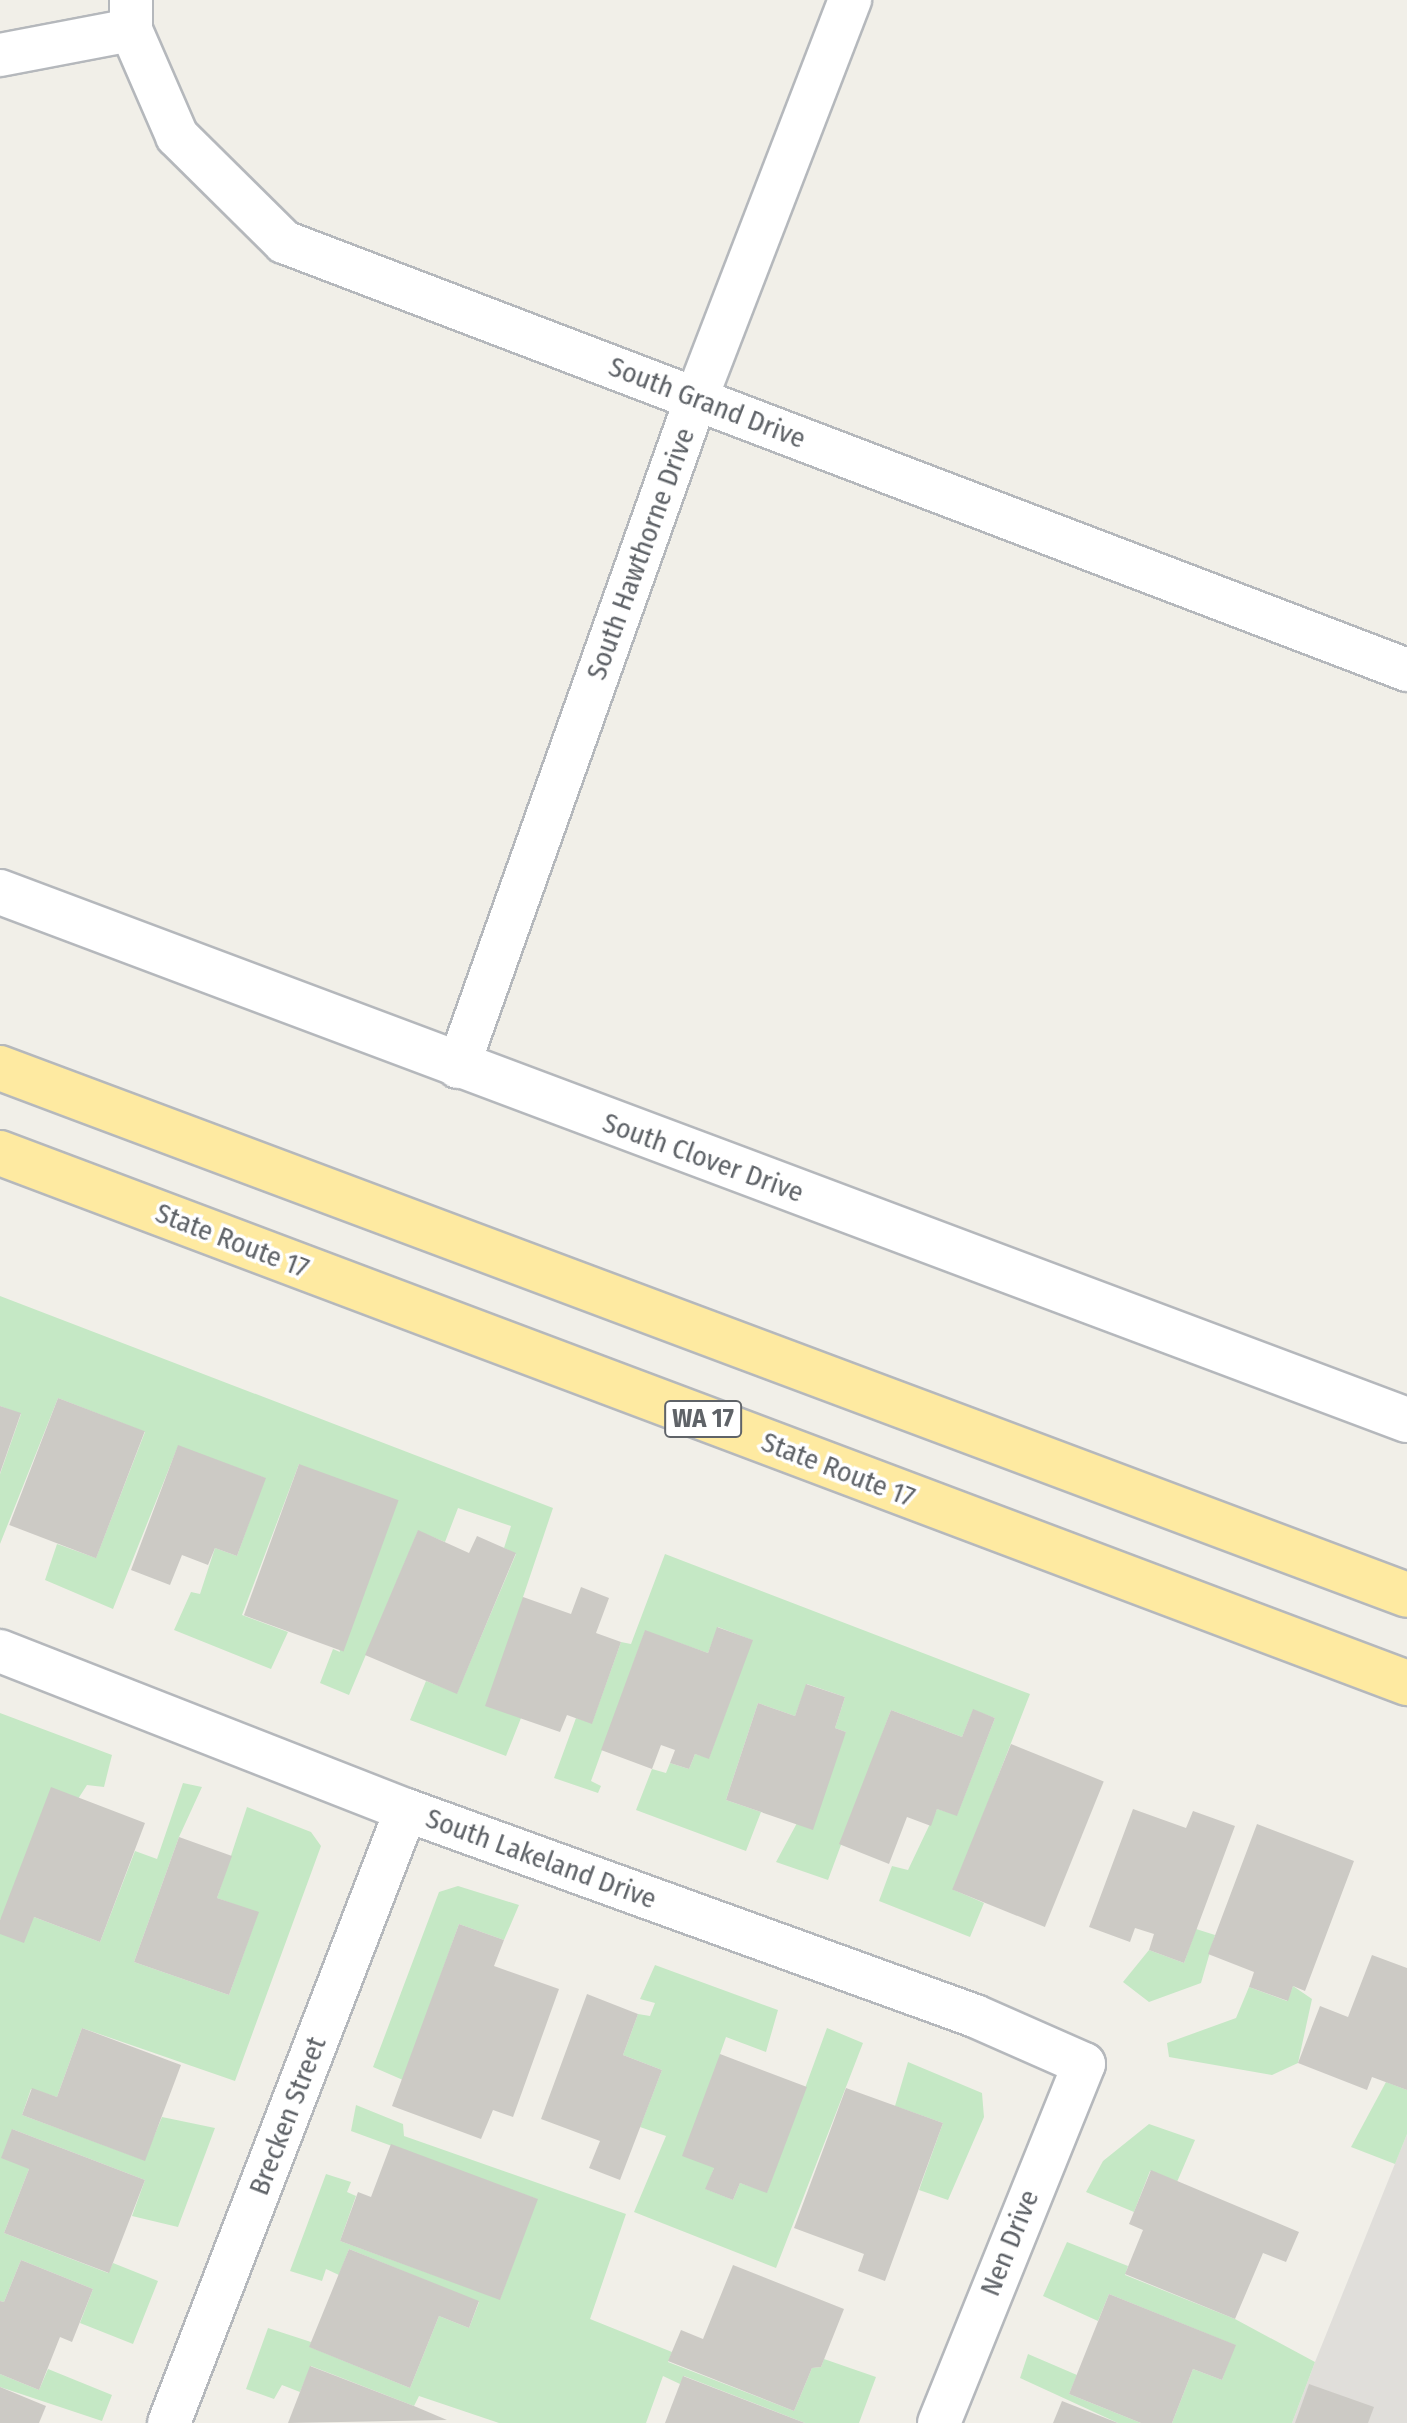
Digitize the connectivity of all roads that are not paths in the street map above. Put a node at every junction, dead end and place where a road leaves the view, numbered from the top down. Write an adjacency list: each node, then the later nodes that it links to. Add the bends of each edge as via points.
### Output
1 (850, 0): 4 (street, South Hawthorne Drive)
2 (131, 15): 3 (street); 4 (street, South Grand Drive, via 177,136 284,242)
3 (0, 55)
4 (696, 399): 5 (street, South Grand Drive); 7 (street, South Hawthorne Drive)
5 (1407, 670)
6 (0, 892): 7 (street, South Clover Drive)
7 (458, 1067): 10 (street, South Clover Drive)
8 (0, 1068): 11 (highway)
9 (0, 1153): 13 (highway, State Route 17 / WA 17)
10 (1407, 1420)
11 (1407, 1595)
12 (0, 1651): 14 (street, South Lakeland Drive)
13 (1407, 1683)
14 (406, 1810): 15 (street, South Lakeland Drive, via 975,2016); 16 (street, Brecken Street)
15 (1084, 2064): 17 (street, Nen Drive)
16 (169, 2423)
17 (939, 2423)

